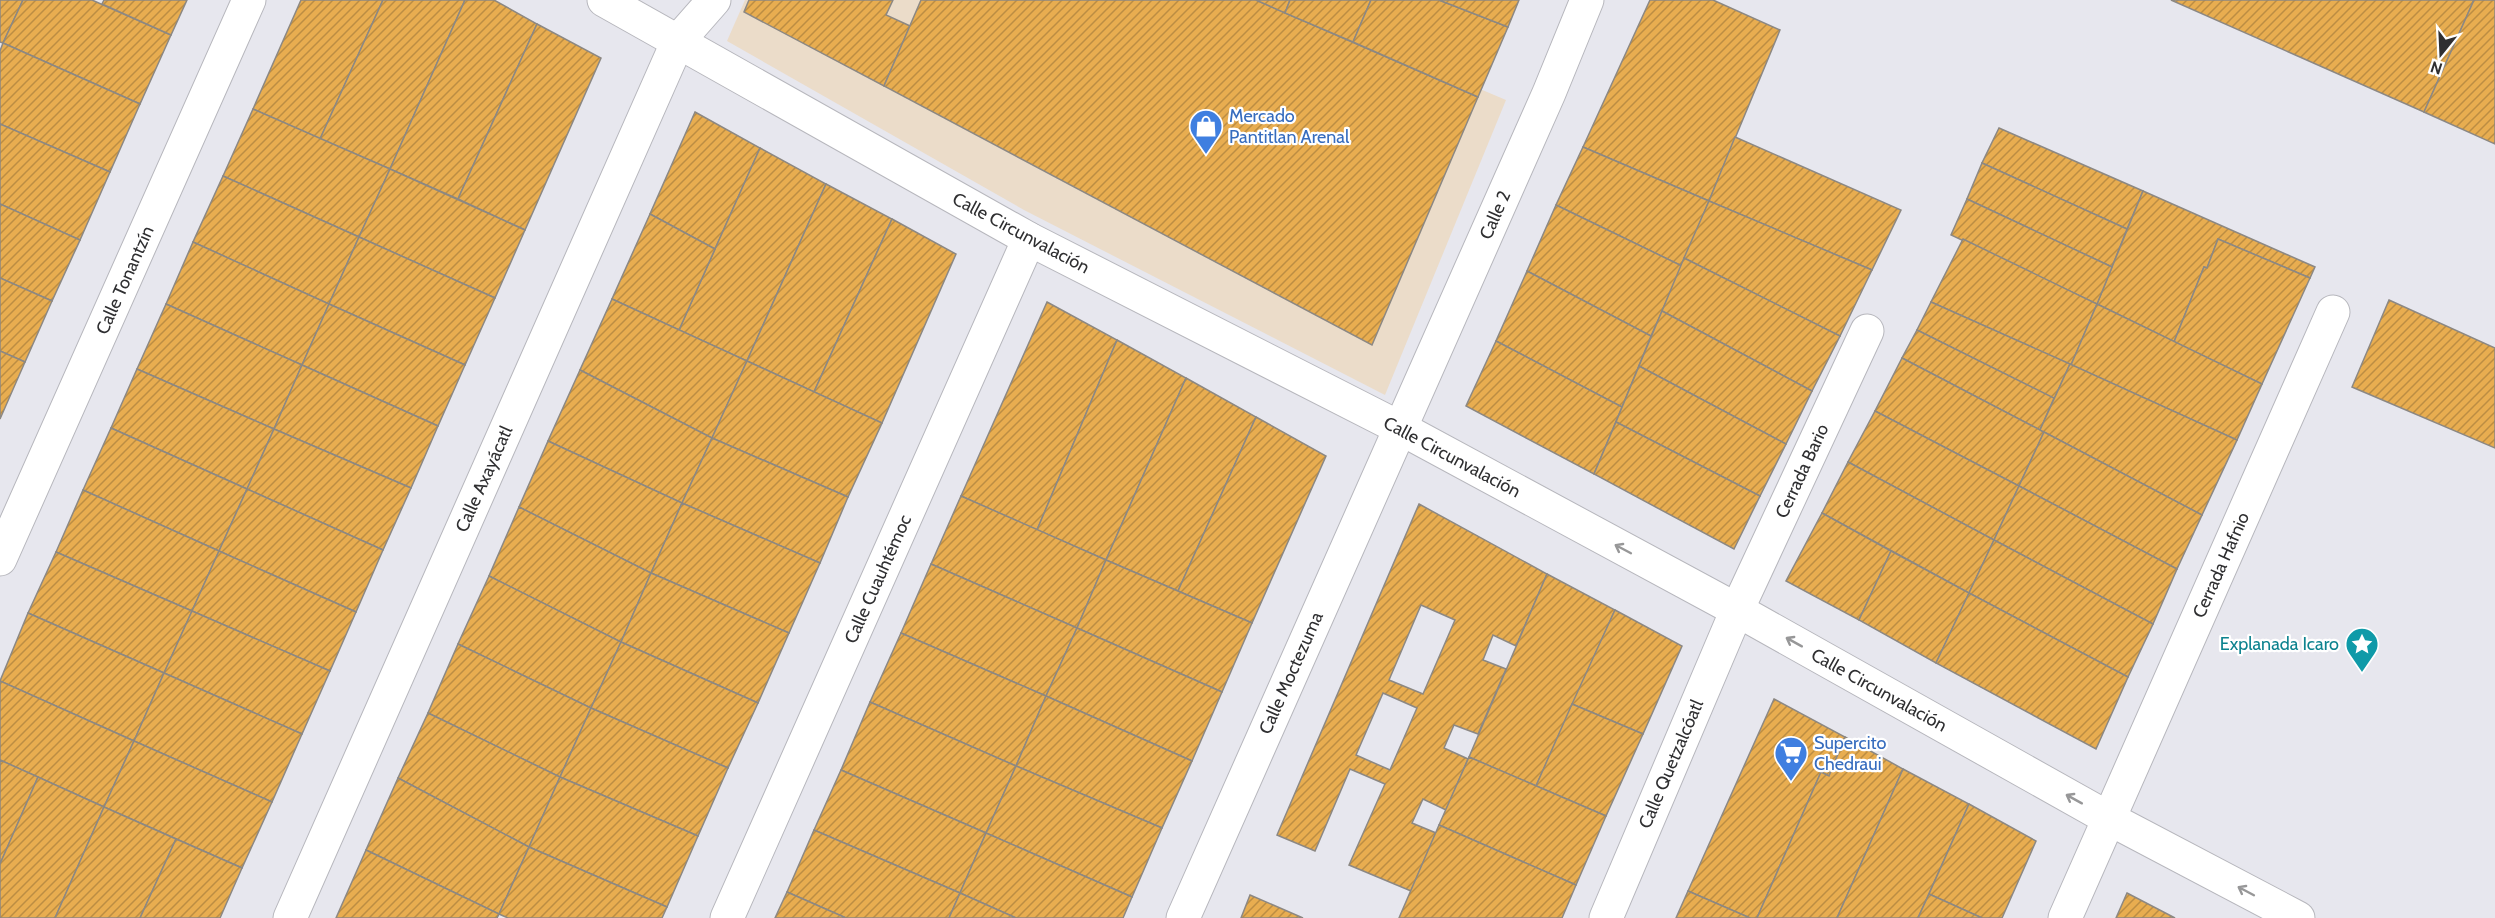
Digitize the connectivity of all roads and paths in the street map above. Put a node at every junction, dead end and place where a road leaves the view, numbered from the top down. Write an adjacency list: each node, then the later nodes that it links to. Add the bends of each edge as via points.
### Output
1 (249, 0): 10 (street, Calle Tonantzín)
2 (604, 0): 5 (street, Calle Circunvalación)
3 (714, 0): 5 (street, Calle Axayácatl)
4 (1587, 0): 9 (street, Calle 2)
5 (678, 41): 6 (street, Calle Circunvalación); 13 (street, Calle Axayácatl)
6 (1029, 239): 9 (street, Calle Circunvalación); 14 (street, Calle Cuauhtémoc)
7 (2333, 312): 12 (street, Cerrada Hafnio)
8 (1867, 332): 11 (street, Cerrada Bario)
9 (1400, 428): 11 (street, Calle Circunvalación, one-way to 9); 15 (street, Calle Moctezuma)
10 (0, 559)
11 (1737, 610): 12 (street, Calle Circunvalación, one-way to 11); 16 (street, Calle Quetzalcóatl)
12 (2108, 818): 17 (street, Cerrada Hafnio); 18 (street, Calle Circunvalación, one-way to 12)
13 (290, 918)
14 (727, 918)
15 (1183, 918)
16 (1606, 918)
17 (2065, 918)
18 (2298, 918)

